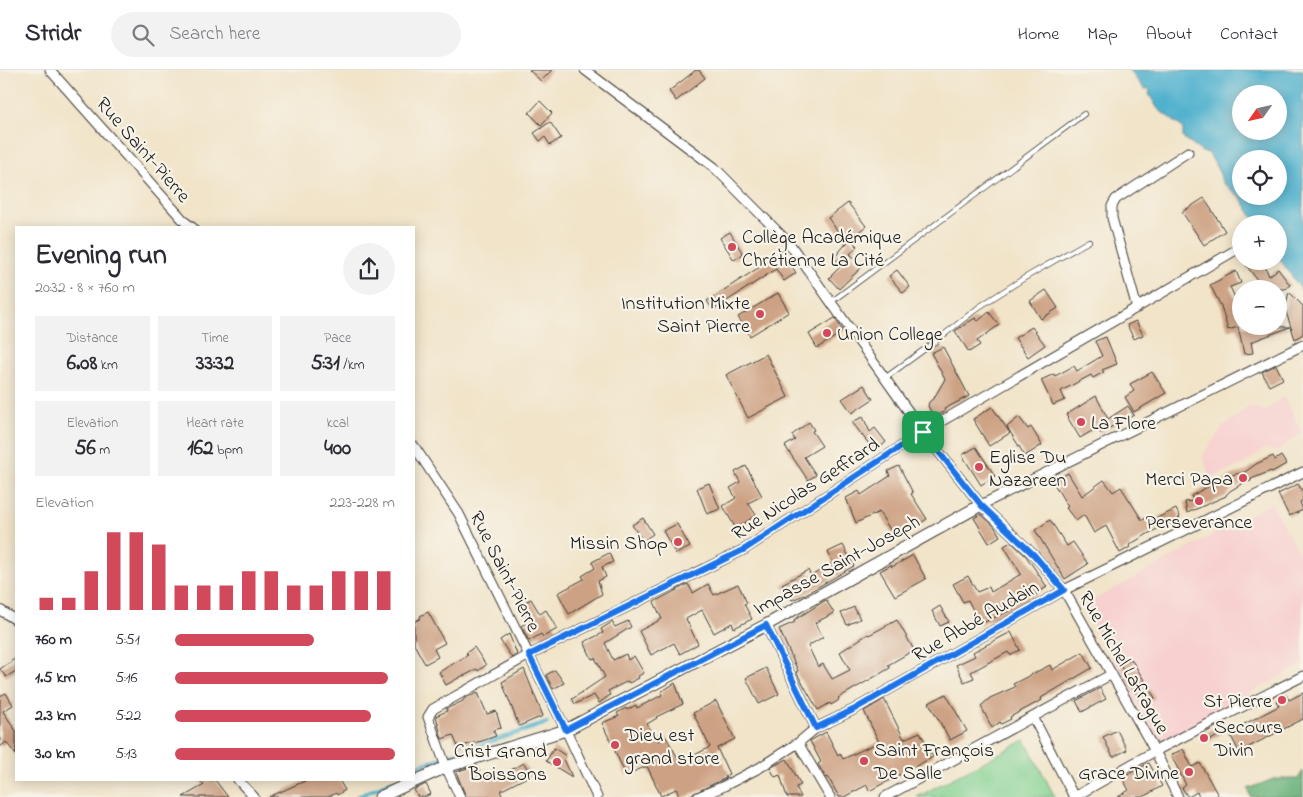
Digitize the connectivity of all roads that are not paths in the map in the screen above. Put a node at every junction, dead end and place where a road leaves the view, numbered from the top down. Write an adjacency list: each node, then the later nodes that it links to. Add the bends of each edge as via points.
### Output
1 (50, 70): 5 (street, Rue Saint-Pierre)
2 (585, 70): 8 (street, Rue Michel Lafrague, via 714,167 789,243)
3 (1084, 114): 8 (lane)
4 (1188, 152): 9 (street, via 1116,199 1112,206 1112,218)
5 (190, 226)
6 (1089, 241): 11 (lane, via 979,307)
7 (1232, 252): 9 (street, Rue Nicolas Geffrard)
8 (831, 302): 11 (street, Rue Michel Lafrague)
9 (1137, 308): 12 (street, Rue Nicolas Geffrard)
10 (1303, 345): 15 (street, Impasse Saint-Joseph)
11 (885, 378): 12 (street, Rue Michel Lafrague)
12 (923, 432): 15 (street, Rue Michel Lafrague); 20 (street, Rue Nicolas Geffrard, via 745,549)
13 (415, 448): 20 (street, Rue Saint-Pierre, via 459,514)
14 (1303, 472): 16 (street, Rue Abbé Audain)
15 (981, 505): 16 (street, Rue Michel Lafrague, via 1034,555); 19 (street, Impasse Saint-Joseph)
16 (1064, 590): 21 (street, Rue Michel Lafrague); 24 (street, Rue Abbé Audain)
17 (0, 610): 18 (street)
18 (15, 619)
19 (766, 625): 24 (street); 25 (street, Impasse Saint-Joseph)
20 (529, 655): 25 (street, Rue Saint-Pierre); 28 (street, Rue Nicolas Geffrard, via 430,712 428,717)
21 (1112, 674): 23 (street); 27 (street, Rue Michel Lafrague)
22 (1303, 676): 27 (street)
23 (1032, 717): 36 (street); 37 (street)
24 (816, 728): 26 (street, Rue Abbé Audain)
25 (566, 730): 28 (street, Impasse Saint-Joseph); 33 (street, Rue Saint-Pierre)
26 (798, 743): 34 (street, Rue Abbé Audain, via 737,780); 35 (street)
27 (1155, 751): 37 (street); 38 (street, Rue Michel Lafrague)
28 (446, 767): 31 (street, Impasse Saint-Joseph); 32 (street)
29 (239, 781): 30 (street)
30 (254, 797)
31 (380, 797)
32 (460, 797)
33 (597, 797)
34 (698, 797)
35 (830, 797)
36 (885, 797)
37 (1074, 797)
38 (1178, 797)

